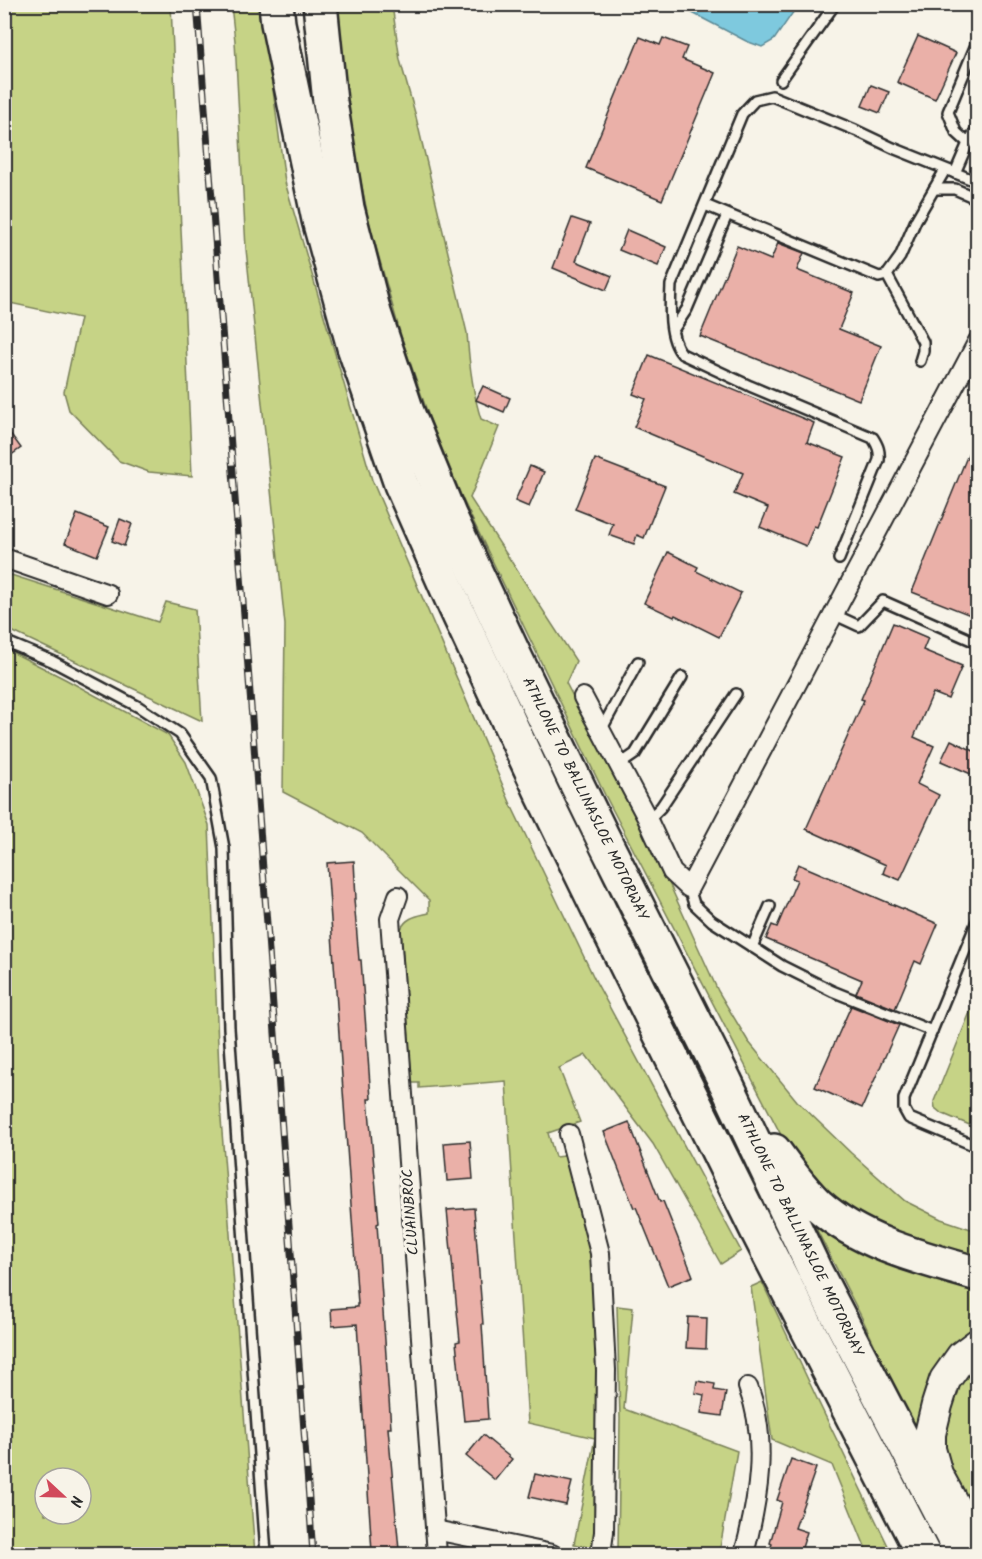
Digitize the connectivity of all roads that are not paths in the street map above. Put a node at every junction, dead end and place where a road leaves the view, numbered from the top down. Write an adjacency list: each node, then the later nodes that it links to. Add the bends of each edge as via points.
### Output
1 (276, 4): 50 (highway, via 319,220 354,347 401,484 603,918)
2 (320, 4): 37 (highway, ATHLONE TO BALLINASLOE MOTORWAY, via 347,208 374,313 407,412 449,515 516,659)
3 (835, 4): 5 (lane)
4 (978, 40): 7 (lane, via 948,112 956,132)
5 (781, 80)
6 (978, 128): 7 (lane)
7 (968, 143): 8 (lane)
8 (950, 171): 9 (lane); 10 (lane); 12 (lane, via 772,96 755,100 742,114)
9 (978, 182)
10 (934, 189): 11 (lane, via 955,189); 14 (lane)
11 (978, 199)
12 (705, 205): 13 (lane); 15 (lane, via 671,285)
13 (728, 215): 14 (lane, via 879,277); 15 (lane, via 687,309)
14 (888, 275): 17 (lane, via 923,342)
15 (673, 330): 19 (lane, via 682,354 873,438 880,452 879,460)
16 (978, 341): 21 (street)
17 (920, 361)
18 (4, 558): 20 (street)
19 (839, 559)
20 (108, 594)
21 (833, 614): 23 (lane, via 859,626 883,601); 31 (street)
22 (4, 640): 45 (lane, via 129,702 180,734 211,778 224,848 229,1028)
23 (978, 643)
24 (638, 662): 28 (lane)
25 (682, 677): 29 (lane, via 635,754)
26 (736, 694): 30 (lane, via 661,807)
27 (583, 697): 28 (street)
28 (600, 729): 29 (street)
29 (619, 765): 30 (street)
30 (648, 820): 31 (street, via 672,872)
31 (689, 888): 35 (lane, via 694,904 712,921)
32 (398, 896): 43 (street, CLUAINBROC, via 390,919)
33 (770, 906): 35 (lane)
34 (978, 919): 36 (lane)
35 (752, 946): 36 (lane, via 832,991)
36 (932, 1031): 39 (lane, via 904,1099 904,1109 909,1118)
37 (725, 1081): 40 (highway, via 797,1182 835,1218 874,1241); 51 (highway, ATHLONE TO BALLINASLOE MOTORWAY, via 815,1271)
38 (569, 1134): 48 (street, via 600,1252 606,1370)
39 (978, 1147)
40 (978, 1274)
41 (978, 1344): 44 (highway, via 962,1356 945,1380 930,1434 937,1474)
42 (748, 1387): 49 (street, via 758,1424 760,1459)
43 (435, 1530): 46 (street, CLUAINBROC); 47 (street)
44 (978, 1550)
45 (266, 1554)
46 (437, 1554)
47 (552, 1554)
48 (601, 1554)
49 (744, 1554)
50 (923, 1554)
51 (962, 1554)

